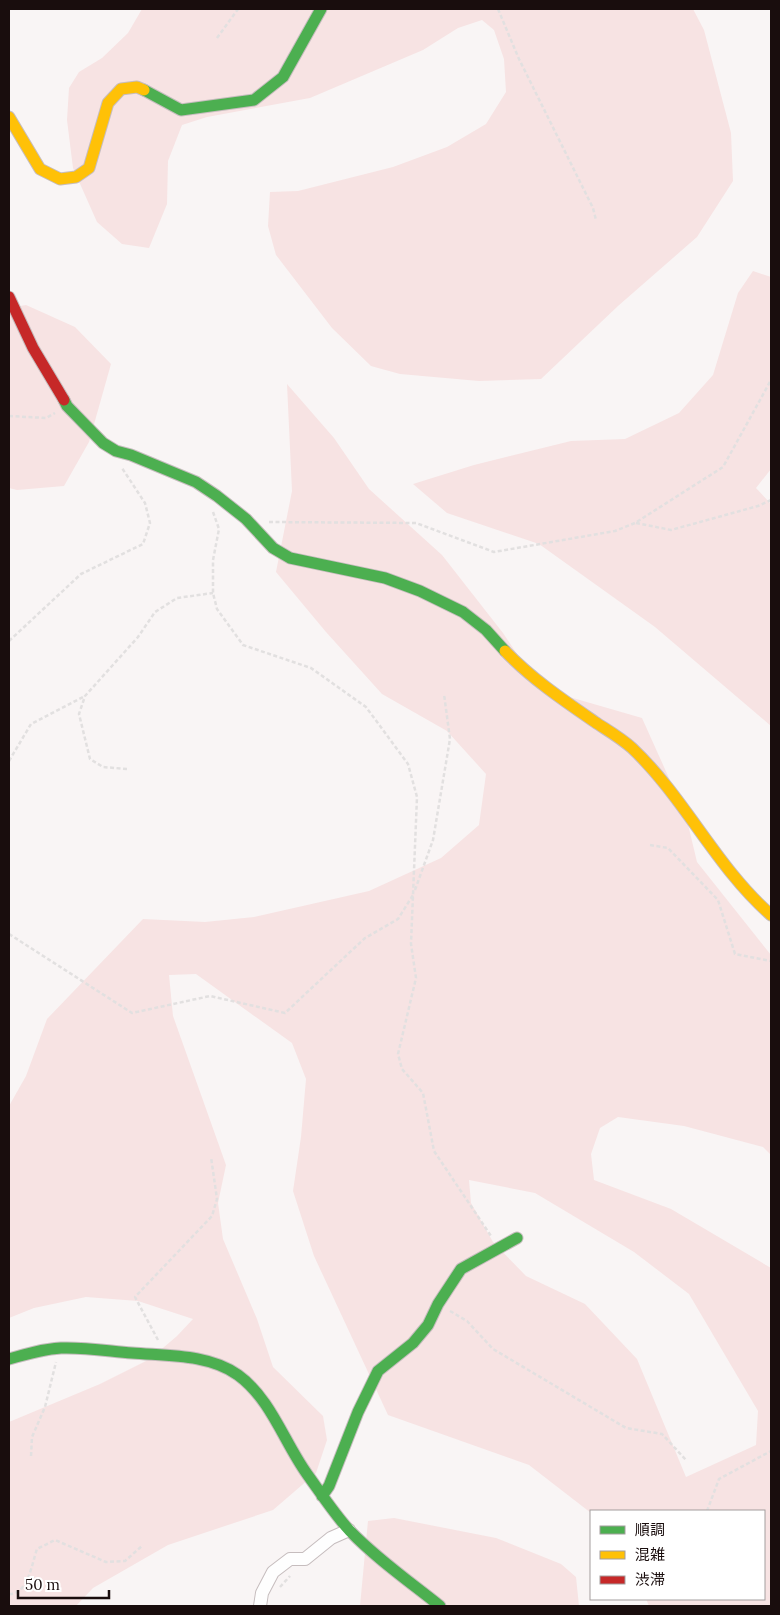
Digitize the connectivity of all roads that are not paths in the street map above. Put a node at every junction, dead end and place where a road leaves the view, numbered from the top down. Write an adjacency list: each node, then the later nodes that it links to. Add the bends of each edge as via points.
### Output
1 (320, 9): 2 (street, via 283,77 254,100 181,110 137,87 121,89 108,103 89,168 76,177 60,179 40,169)
2 (9, 117)
3 (9, 297): 4 (street, via 33,348 67,406 103,443 196,482 230,506 273,548 290,558 386,578 463,612 546,688 631,747 663,781 756,902)
4 (771, 915)
5 (517, 1238): 7 (street, via 461,1269 428,1325 413,1343 378,1371)
6 (9, 1359): 7 (street, via 37,1351 80,1348 166,1355 220,1365 238,1375 254,1390)
7 (322, 1496): 8 (street)
8 (349, 1530): 9 (street, via 331,1538 305,1559 290,1559 273,1572 262,1593); 10 (street)
9 (260, 1606)
10 (440, 1606)

